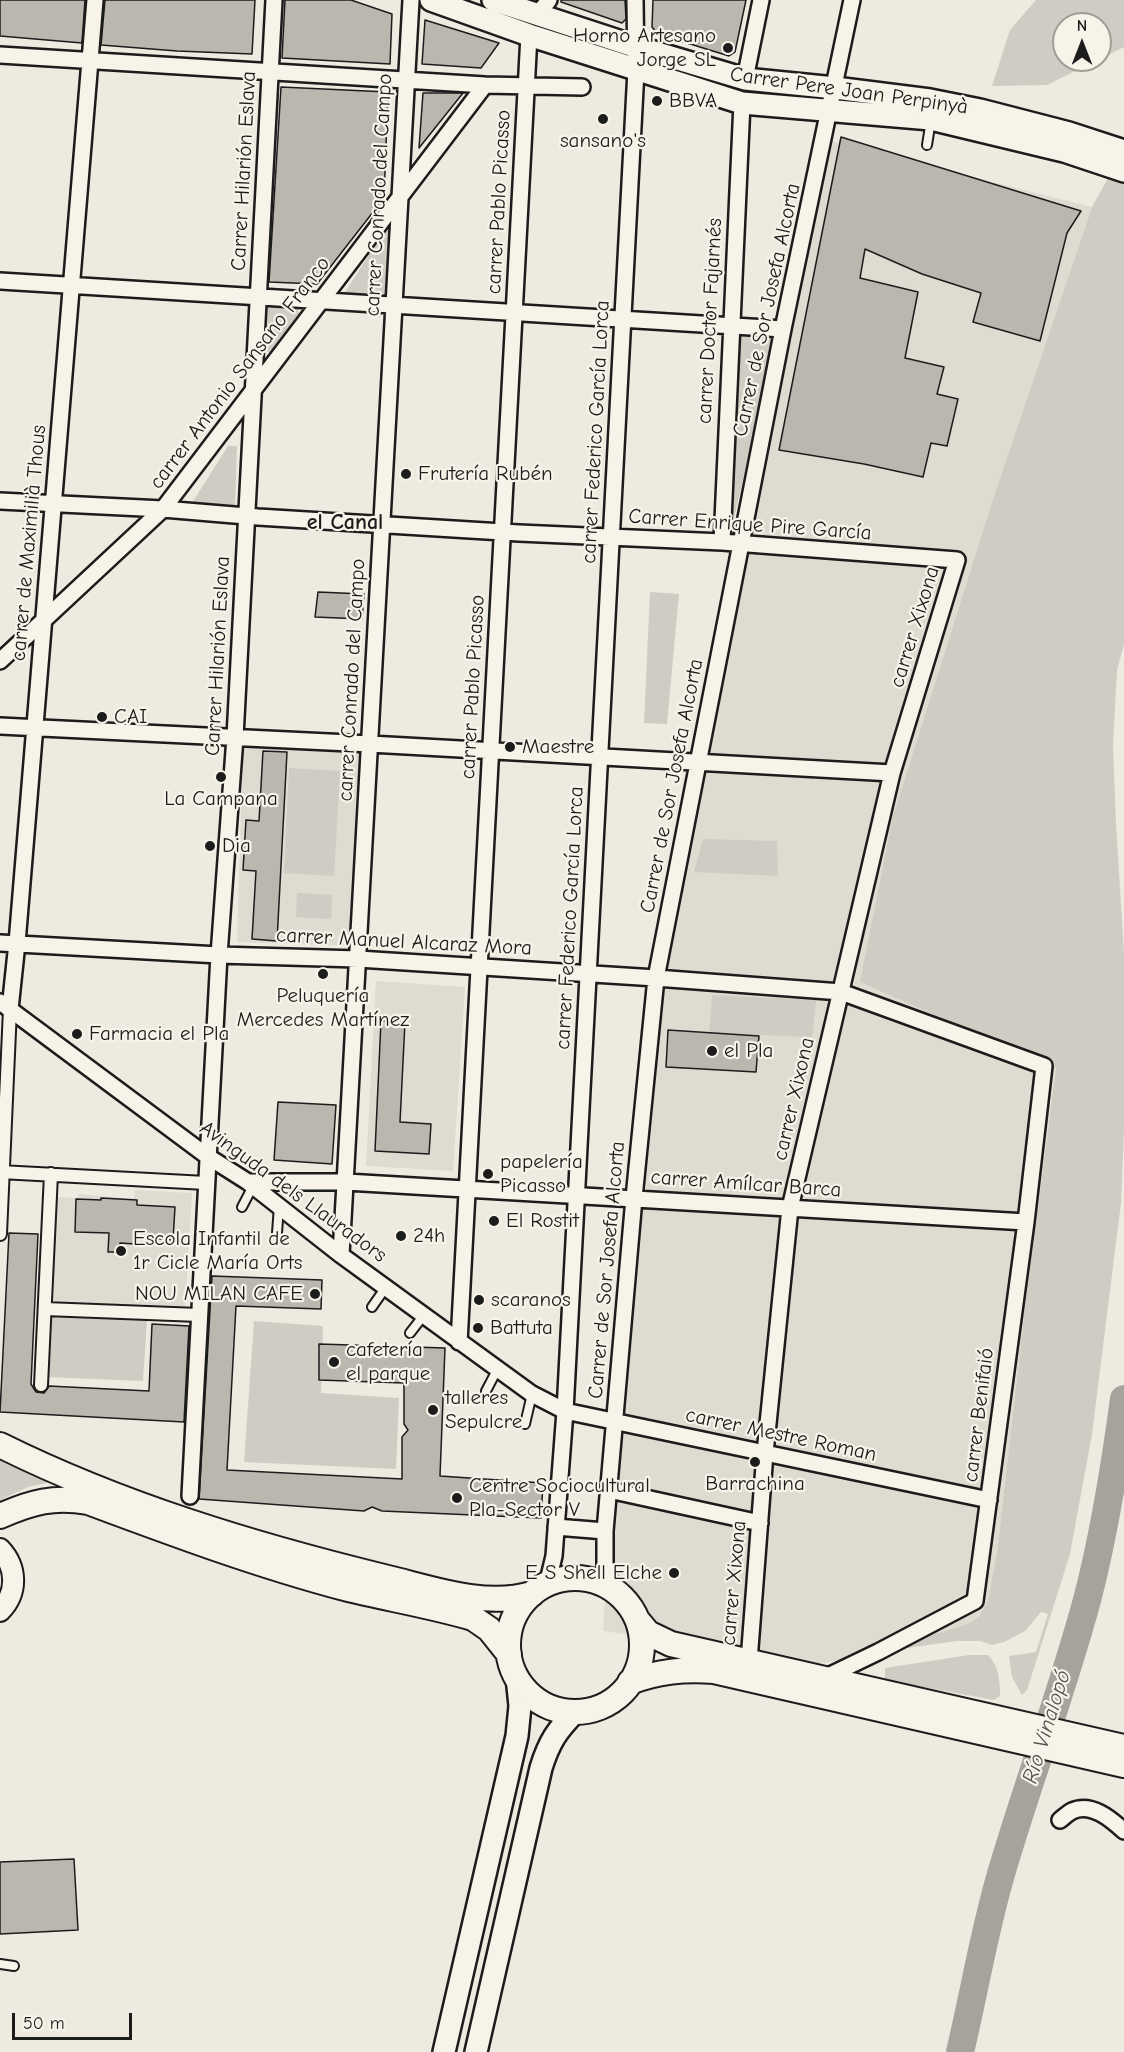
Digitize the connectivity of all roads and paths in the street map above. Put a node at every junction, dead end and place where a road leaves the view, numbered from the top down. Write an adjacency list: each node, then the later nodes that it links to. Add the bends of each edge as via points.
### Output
1 (95, 0): 13 (street, carrer de Maximilià Thous)
2 (274, 0): 15 (street, Carrer Hilarión Eslava)
3 (411, 0): 17 (street, carrer Conrado del Campo)
4 (431, 0): 10 (main road, Carrer Pere Joan Perpinyà)
5 (493, 0): 9 (main road, Carrer Pere Joan Perpinyà)
6 (635, 0): 11 (street, carrer Federico García Lorca)
7 (761, 0): 16 (street)
8 (852, 0): 21 (street, Carrer de Sor Josefa Alcorta)
9 (537, 7): 11 (main road, Carrer Pere Joan Perpinyà)
10 (529, 34): 14 (main road, Carrer Pere Joan Perpinyà); 19 (street, carrer Pablo Picasso)
11 (637, 47): 14 (street, carrer Federico García Lorca); 16 (main road, Carrer Pere Joan Perpinyà)
12 (0, 55): 13 (street)
13 (90, 61): 15 (street); 31 (street, carrer de Maximilià Thous)
14 (636, 70): 22 (main road, Carrer Pere Joan Perpinyà); 36 (street, carrer Federico García Lorca)
15 (270, 72): 17 (street); 32 (street, Carrer Hilarión Eslava)
16 (745, 79): 21 (main road, Carrer Pere Joan Perpinyà)
17 (406, 80): 18 (street); 29 (street, carrer Conrado del Campo)
18 (485, 85): 19 (street); 29 (street, carrer Antonio Sansano Franco)
19 (526, 86): 20 (street); 35 (street, carrer Pablo Picasso)
20 (582, 87)
21 (835, 88): 23 (street, Carrer de Sor Josefa Alcorta); 25 (main road, Carrer Pere Joan Perpinyà, via 940,102)
22 (742, 103): 23 (main road, Carrer Pere Joan Perpinyà); 37 (street, carrer Doctor Fajarnés)
23 (829, 111): 24 (main road, Carrer Pere Joan Perpinyà); 38 (street, Carrer de Sor Josefa Alcorta)
24 (931, 119): 25 (main road, Carrer Pere Joan Perpinyà); 26 (lane)
25 (1066, 142): 27 (main road); 28 (main road)
26 (927, 144)
27 (1124, 151)
28 (1124, 171)
29 (400, 197): 33 (street, carrer Antonio Sansano Franco); 34 (street, carrer Conrado del Campo)
30 (0, 281): 31 (street)
31 (71, 286): 32 (street); 41 (street, carrer de Maximilià Thous)
32 (259, 296): 33 (street); 39 (street, Carrer Hilarión Eslava)
33 (321, 301): 34 (street); 39 (street, carrer Antonio Sansano Franco)
34 (394, 305): 35 (street); 44 (street, carrer Conrado del Campo)
35 (514, 313): 36 (street); 45 (street, carrer Pablo Picasso)
36 (623, 319): 37 (street); 46 (street, carrer Federico García Lorca)
37 (730, 326): 38 (street); 47 (street, carrer Doctor Fajarnés)
38 (783, 329): 48 (street, Carrer de Sor Josefa Alcorta)
39 (254, 390): 42 (street, carrer Antonio Sansano Franco); 43 (street, Carrer Hilarión Eslava)
40 (0, 501): 41 (street, Carrer Enrique Pire García)
41 (53, 503): 42 (street, Carrer Enrique Pire García); 50 (street, carrer de Maximilià Thous)
42 (163, 509): 43 (street, Carrer Enrique Pire García); 50 (street, carrer Antonio Sansano Franco)
43 (247, 516): 44 (street, Carrer Enrique Pire García); 54 (street, Carrer Hilarión Eslava)
44 (382, 524): 45 (street, Carrer Enrique Pire García); 55 (street, carrer Conrado del Campo)
45 (502, 532): 46 (street, Carrer Enrique Pire García); 56 (street, carrer Pablo Picasso)
46 (611, 538): 47 (street, Carrer Enrique Pire García); 57 (street, carrer Federico García Lorca)
47 (722, 542): 48 (street, Carrer Enrique Pire García)
48 (741, 544): 49 (street, Carrer Enrique Pire García); 58 (street, Carrer de Sor Josefa Alcorta)
49 (957, 560): 59 (street, carrer Xixona)
50 (43, 620): 51 (street, carrer Antonio Sansano Franco); 53 (street, carrer de Maximilià Thous)
51 (0, 661)
52 (0, 726): 53 (street)
53 (35, 727): 54 (street); 61 (street, carrer de Maximilià Thous)
54 (236, 737): 55 (street); 62 (street, Carrer Hilarión Eslava)
55 (370, 744): 56 (street); 63 (street, carrer Conrado del Campo)
56 (491, 751): 57 (street); 64 (street, carrer Pablo Picasso)
57 (600, 758): 58 (street); 65 (street, carrer Federico García Lorca)
58 (698, 763): 59 (street); 66 (street, Carrer de Sor Josefa Alcorta)
59 (892, 773): 67 (street, carrer Xixona)
60 (0, 943): 61 (street, carrer Manuel Alcaraz Mora)
61 (17, 943): 62 (street, carrer Manuel Alcaraz Mora); 68 (street, carrer de Maximilià Thous)
62 (219, 955): 63 (street, carrer Manuel Alcaraz Mora); 70 (street, Carrer Hilarión Eslava)
63 (358, 958): 64 (street, carrer Manuel Alcaraz Mora); 73 (street, carrer Conrado del Campo)
64 (480, 966): 65 (street, carrer Manuel Alcaraz Mora); 76 (street, carrer Pablo Picasso)
65 (588, 973): 66 (street, carrer Manuel Alcaraz Mora); 77 (street, carrer Federico García Lorca)
66 (656, 978): 67 (street, carrer Manuel Alcaraz Mora); 78 (street, Carrer de Sor Josefa Alcorta)
67 (841, 992): 69 (street, carrer Manuel Alcaraz Mora); 81 (street, carrer Xixona)
68 (5, 1006): 70 (street, Avinguda dels Llauradors); 71 (street, carrer de Maximilià Thous)
69 (1044, 1066): 82 (street, carrer Benifaió)
70 (207, 1156): 74 (street, Carrer Hilarión Eslava); 75 (street, Avinguda dels Llauradors)
71 (1, 1172): 72 (street); 84 (street, carrer de Maximilià Thous)
72 (51, 1174): 74 (street); 88 (street)
73 (346, 1182): 75 (street, carrer Amílcar Barca); 76 (street, carrer Amílcar Barca); 85 (street, carrer Conrado del Campo)
74 (206, 1183): 89 (street, Carrer Hilarión Eslava)
75 (251, 1184): 79 (street, Avinguda dels Llauradors); 80 (lane)
76 (468, 1189): 77 (street, carrer Amílcar Barca); 92 (street, carrer Pablo Picasso)
77 (576, 1195): 78 (street, carrer Amílcar Barca); 97 (street, carrer Federico García Lorca)
78 (634, 1198): 81 (street, carrer Amílcar Barca); 98 (street, Carrer de Sor Josefa Alcorta)
79 (279, 1206): 83 (lane); 85 (street, Avinguda dels Llauradors)
80 (242, 1207)
81 (790, 1208): 82 (street, carrer Amílcar Barca); 101 (street, carrer Xixona)
82 (1026, 1222): 104 (street, carrer Benifaió)
83 (277, 1233)
84 (0, 1234)
85 (341, 1255): 86 (street, Avinguda dels Llauradors)
86 (386, 1287): 87 (lane); 90 (street, Avinguda dels Llauradors)
87 (372, 1307)
88 (45, 1309): 89 (street); 94 (street)
89 (199, 1315): 103 (street, Carrer Hilarión Eslava)
90 (424, 1315): 91 (lane); 92 (street, Avinguda dels Llauradors)
91 (410, 1333)
92 (459, 1342): 93 (street, Avinguda dels Llauradors)
93 (497, 1370): 95 (lane); 96 (street, Avinguda dels Llauradors)
94 (41, 1385)
95 (486, 1391)
96 (532, 1394): 97 (street, Avinguda dels Llauradors); 99 (lane)
97 (565, 1411): 98 (street, carrer Mestre Roman); 107 (street, carrer Federico García Lorca)
98 (616, 1422): 101 (street, carrer Mestre Roman); 102 (street, Carrer de Sor Josefa Alcorta)
99 (525, 1424)
100 (0, 1444): 110 (main road, via 69,1477 311,1559 479,1598 508,1599)
101 (765, 1453): 104 (street, carrer Mestre Roman); 106 (street, carrer Xixona)
102 (609, 1490): 106 (street); 108 (street, Carrer de Sor Josefa Alcorta)
103 (190, 1496)
104 (989, 1500): 117 (street, carrer Benifaió, via 975,1601)
105 (0, 1515): 114 (main road, via 41,1501 88,1502 205,1545 348,1589 473,1618 489,1629)
106 (760, 1523): 115 (street, carrer Xixona)
107 (556, 1527): 108 (street); 110 (street, carrer Federico García Lorca, via 553,1563)
108 (605, 1531): 111 (street, Carrer de Sor Josefa Alcorta, via 605,1564)
109 (0, 1549): 112 (street, via 13,1570 14,1586 9,1602)
110 (539, 1589): 111 (main road, via 582,1578); 114 (main road, via 513,1620)
111 (613, 1590): 113 (main road, via 624,1598)
112 (0, 1611)
113 (638, 1621): 115 (main road, via 663,1642); 118 (main road, via 642,1653)
114 (509, 1654): 116 (main road)
115 (749, 1661): 117 (main road)
116 (517, 1677): 119 (main road, via 542,1702); 126 (main road, via 517,1736)
117 (824, 1678): 120 (main road)
118 (630, 1683): 119 (main road, via 607,1704); 120 (main road, via 669,1671 714,1671)
119 (576, 1711): 127 (main road, via 556,1732 541,1768)
120 (987, 1726): 121 (main road)
121 (1116, 1754)
122 (1060, 1820): 123 (street, via 1072,1811 1086,1808 1100,1812)
123 (1124, 1831)
124 (0, 1964): 125 (lane)
125 (14, 1966)
126 (444, 2052)
127 (476, 2052)

